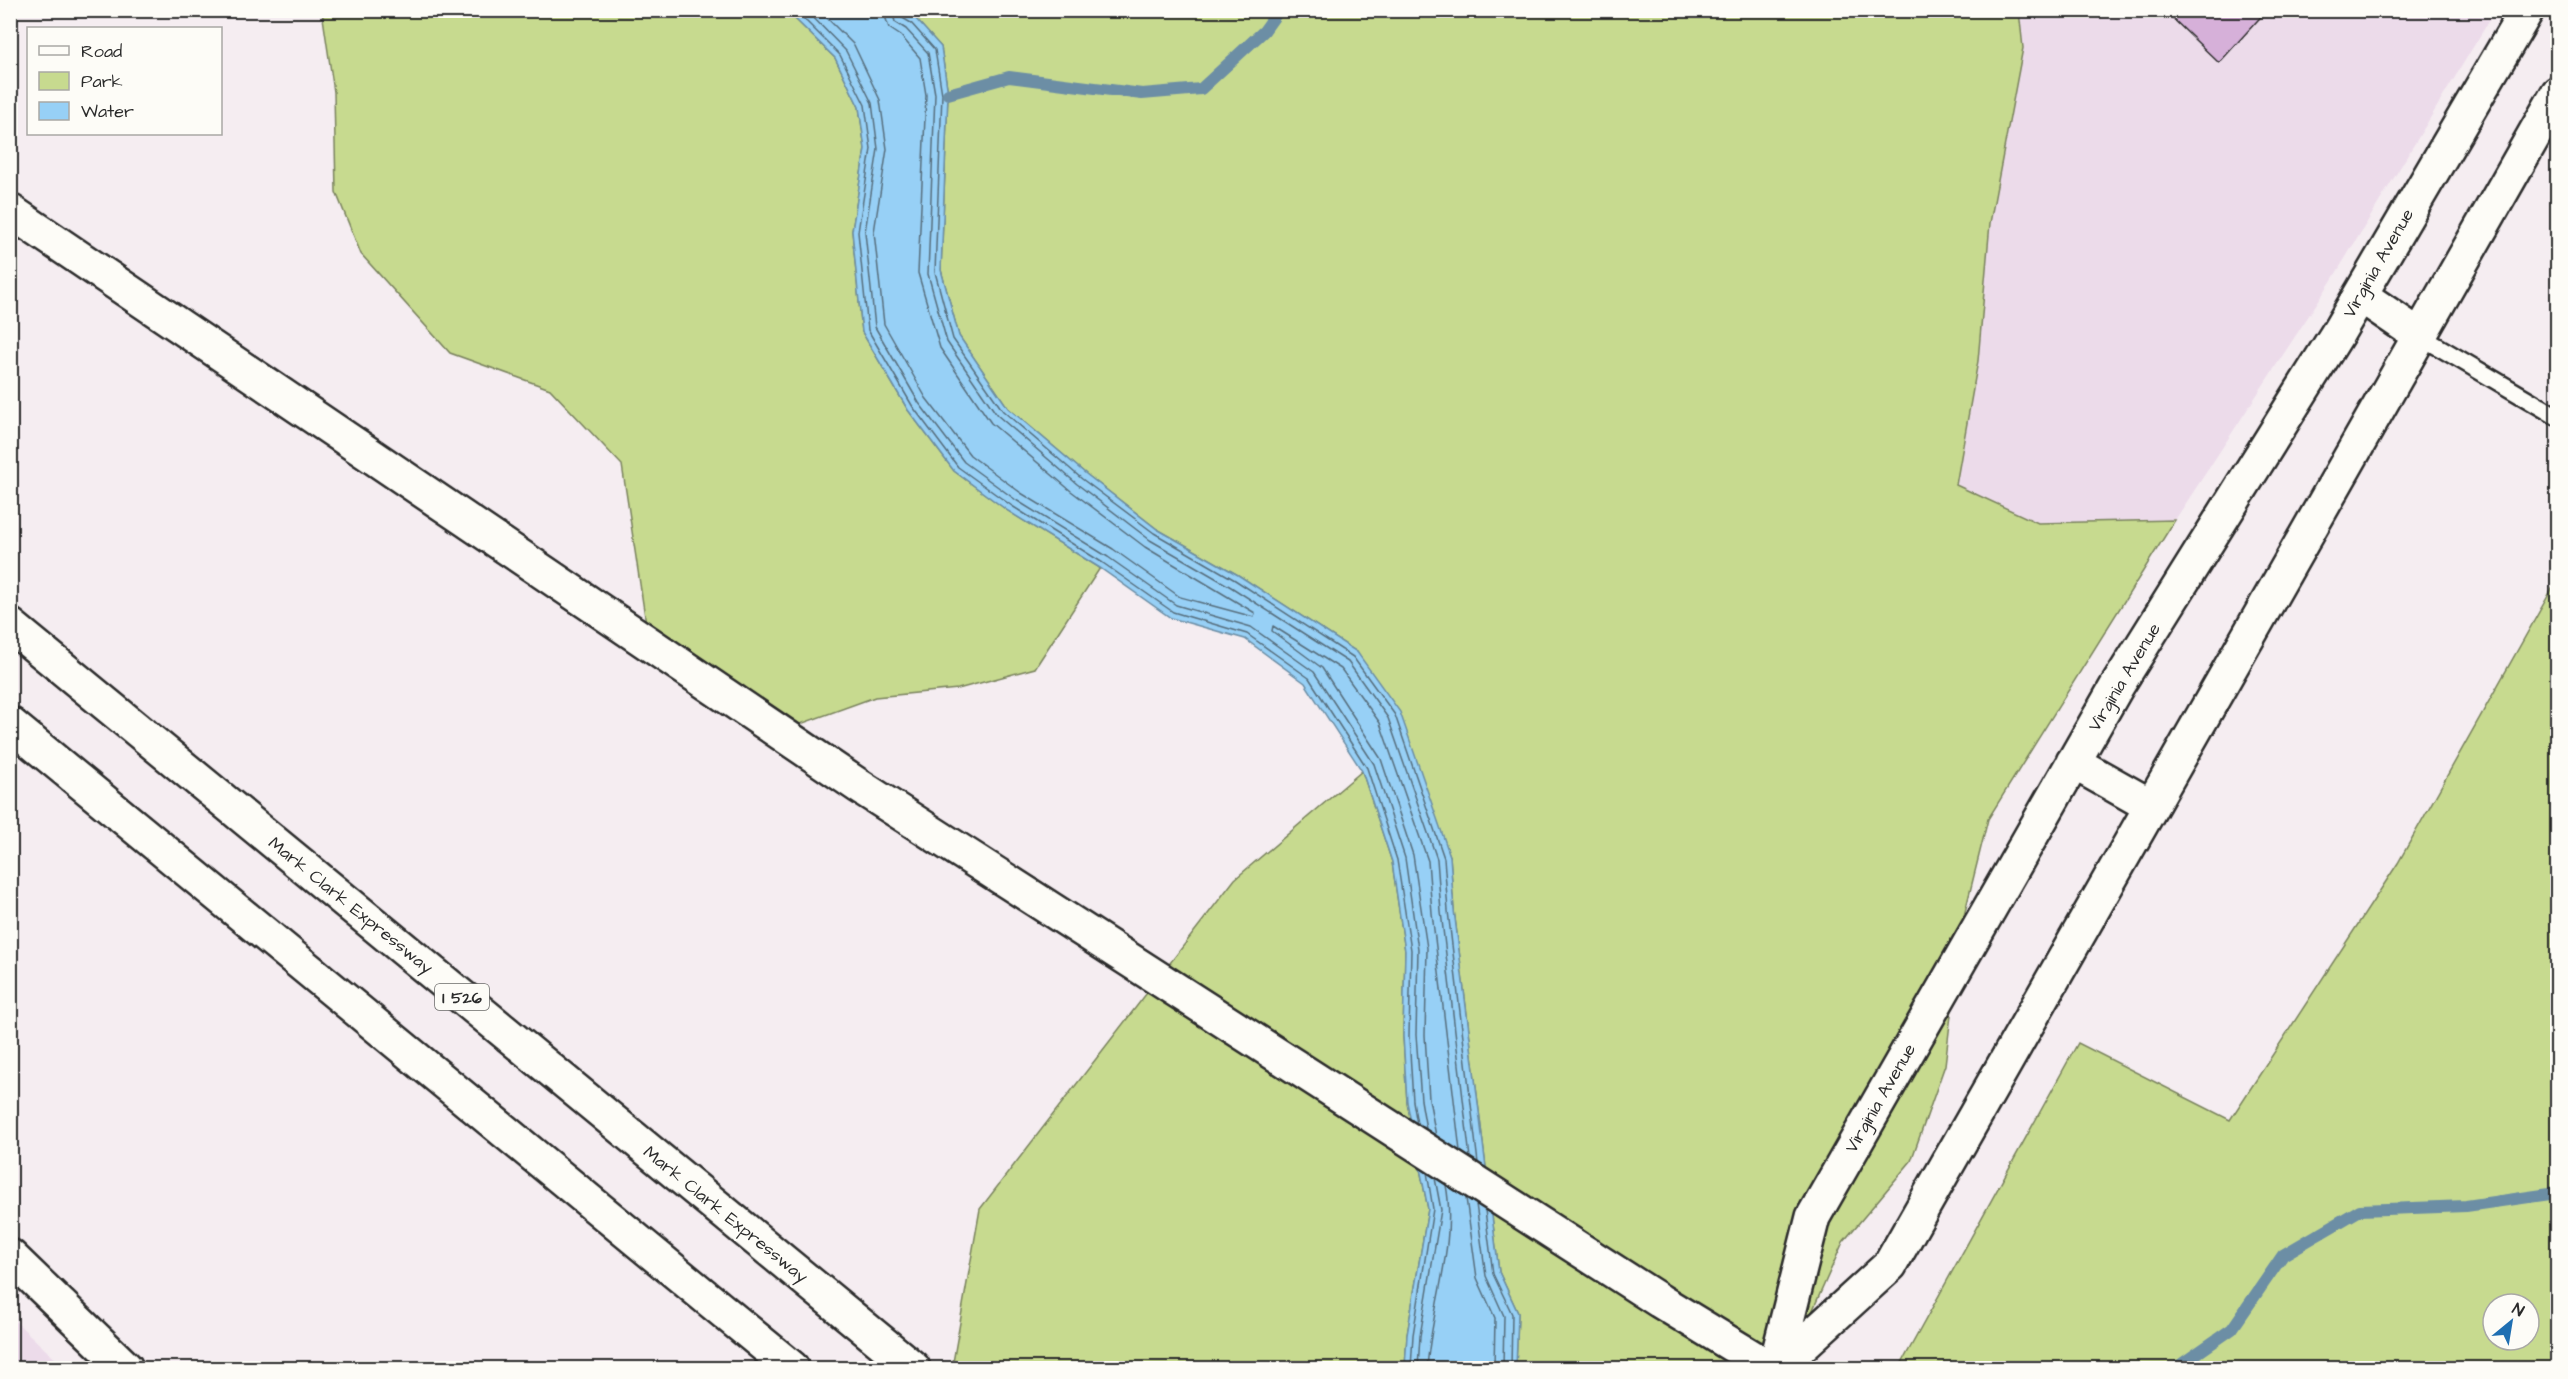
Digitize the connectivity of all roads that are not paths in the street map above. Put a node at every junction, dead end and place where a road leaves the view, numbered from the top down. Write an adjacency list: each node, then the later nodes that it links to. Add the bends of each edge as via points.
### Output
1 (2527, 10): 4 (main road, Virginia Avenue)
2 (2558, 93): 5 (main road, Virginia Avenue)
3 (10, 211): 15 (main road, via 860,786)
4 (2360, 295): 5 (main road); 9 (main road, Virginia Avenue)
5 (2420, 336): 6 (lane); 10 (main road, Virginia Avenue)
6 (2558, 417)
7 (10, 625): 14 (main road, Mark Clark Expressway / I 526)
8 (10, 724): 13 (main road)
9 (2073, 762): 10 (main road); 16 (main road, Virginia Avenue, via 1812,1217)
10 (2151, 806): 16 (main road, Virginia Avenue, via 1890,1265)
11 (10, 1256): 12 (main road)
12 (126, 1368)
13 (792, 1368)
14 (913, 1368)
15 (1770, 1368)
16 (1776, 1368)

